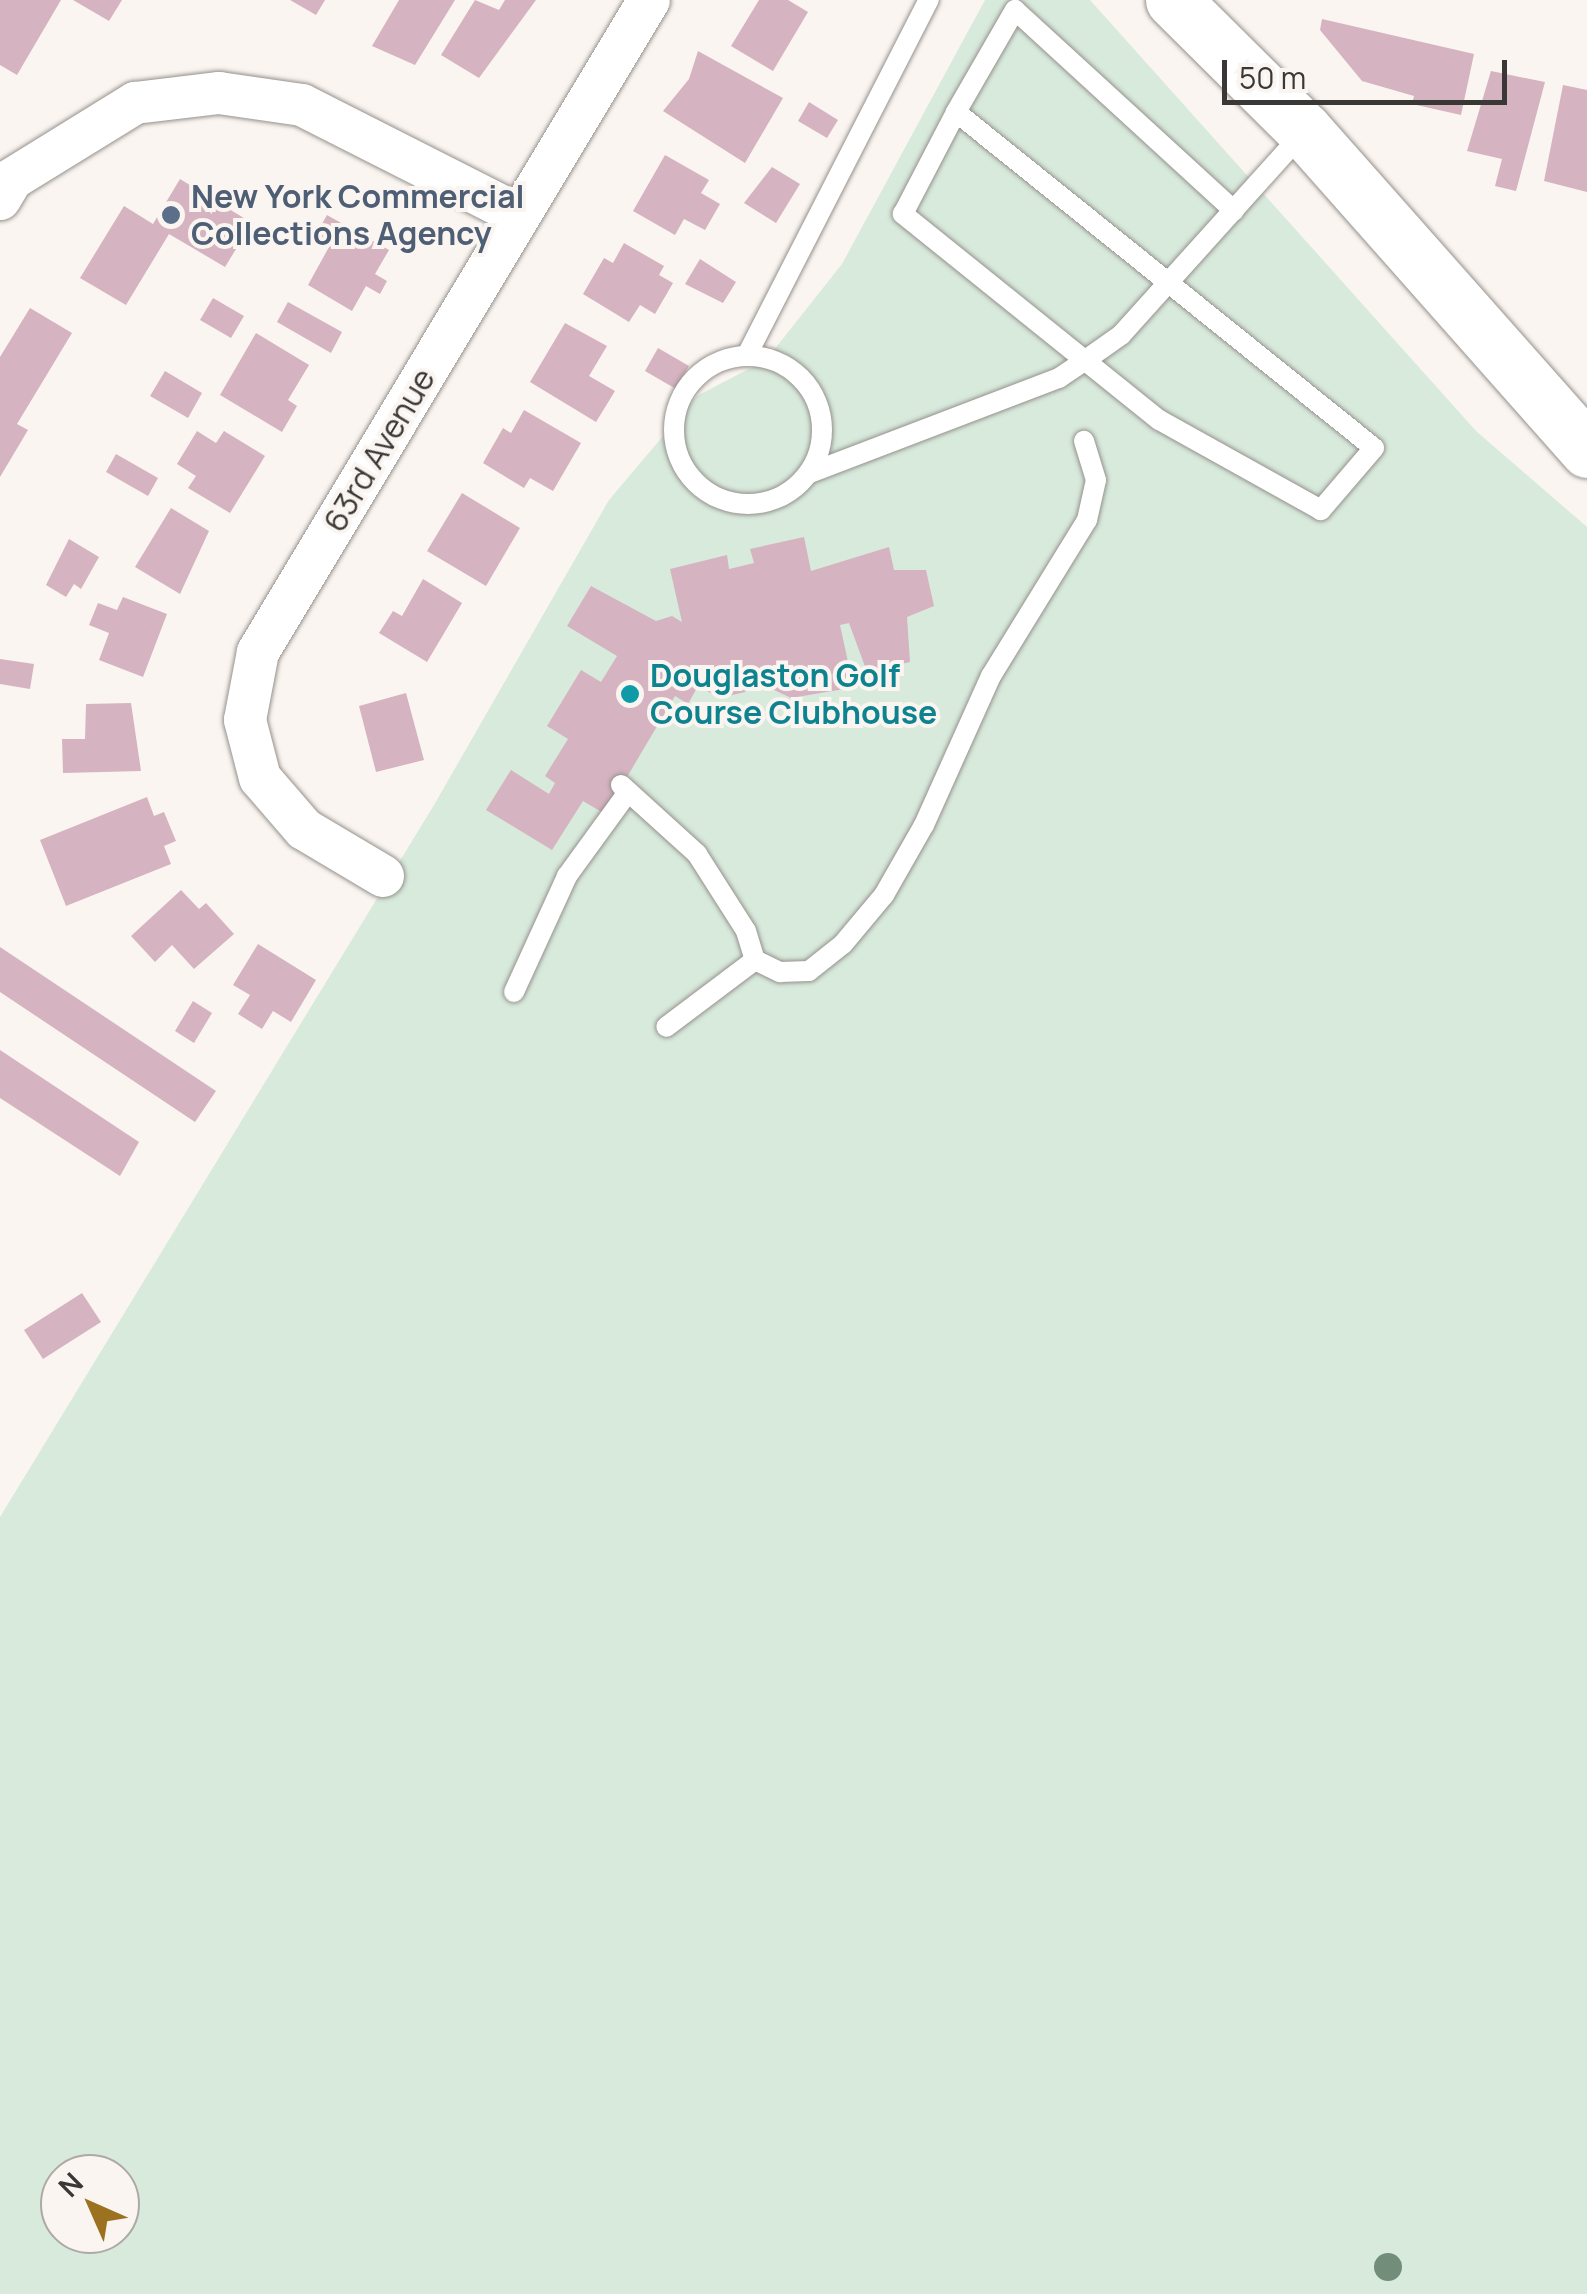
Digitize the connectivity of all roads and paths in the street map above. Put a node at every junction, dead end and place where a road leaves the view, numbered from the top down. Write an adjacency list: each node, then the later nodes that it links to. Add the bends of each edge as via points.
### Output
1 (649, 0): 8 (street, 63rd Avenue)
2 (930, 0): 10 (lane)
3 (1187, 6): 5 (street)
4 (956, 112): 7 (lane, via 1015,10); 9 (lane); 11 (lane, via 904,214)
5 (1305, 131): 7 (lane); 13 (street)
6 (0, 199): 8 (street, via 12,179 135,103 219,93 302,105)
7 (1234, 211): 9 (lane)
8 (519, 216): 15 (street, 63rd Avenue, via 258,652 246,720 260,778 304,829)
9 (1168, 285): 11 (lane, via 1121,335); 11 (lane, via 1374,448 1321,510 1159,420)
10 (747, 355): 14 (lane, via 792,369 814,395 823,428); 14 (lane, via 700,372 684,392 674,416 682,466 708,493 744,505 769,502)
11 (1086, 359): 14 (lane, via 1059,378)
12 (1084, 442): 16 (lane, via 1096,480 1087,520 992,676 924,826 884,895 843,944 809,971 780,972)
13 (1587, 450)
14 (810, 473)
15 (384, 876)
16 (756, 960): 17 (lane, via 746,930 697,854 624,788 568,876); 18 (lane)
17 (514, 992)
18 (666, 1027)

